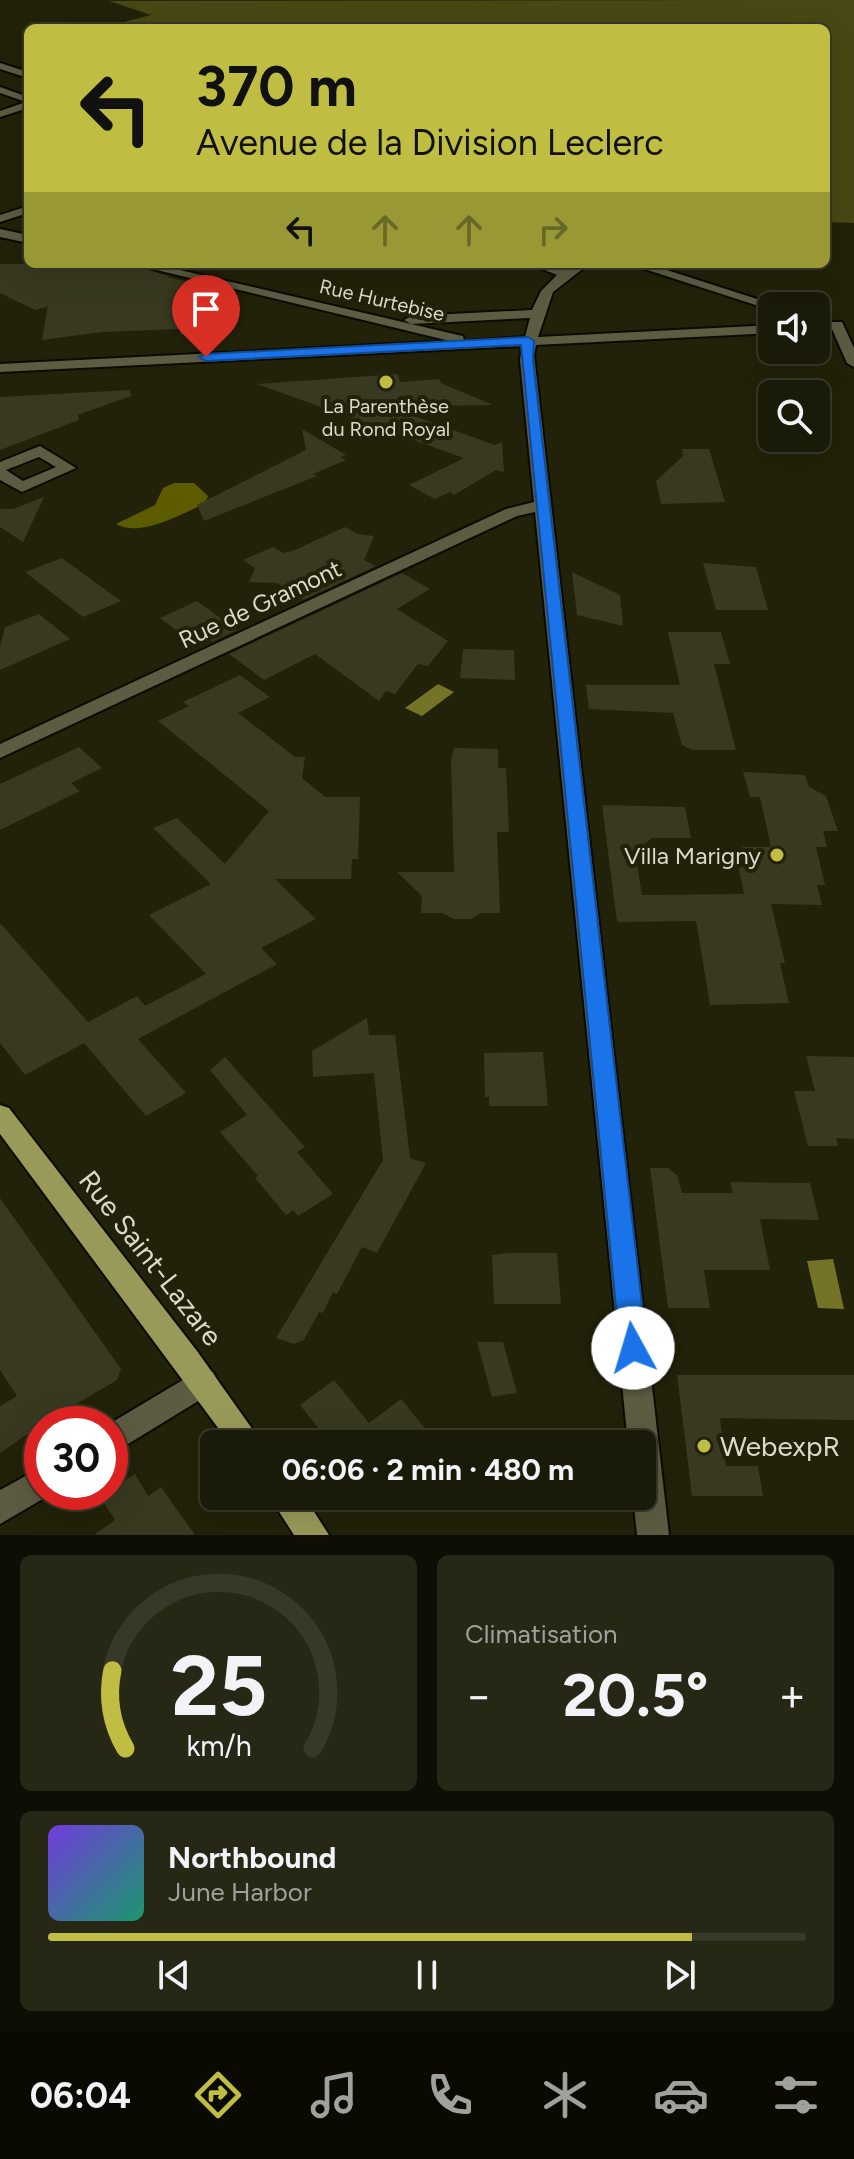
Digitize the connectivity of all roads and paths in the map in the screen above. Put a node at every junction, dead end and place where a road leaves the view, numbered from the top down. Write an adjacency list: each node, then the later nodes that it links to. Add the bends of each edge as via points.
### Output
1 (0, 66): 2 (street)
2 (24, 74)
3 (0, 90): 4 (street)
4 (24, 100)
5 (24, 104): 6 (street)
6 (0, 114)
7 (24, 210): 8 (street)
8 (0, 219): 9 (street, via 7,224)
9 (0, 232): 10 (street)
10 (24, 238)
11 (156, 268): 18 (street, Rue Hurtebise)
12 (548, 268): 15 (street)
13 (575, 268): 15 (street)
14 (648, 268): 16 (street)
15 (564, 273): 17 (street, via 546,292)
16 (758, 301)
17 (537, 314): 18 (street); 24 (street)
18 (391, 321): 25 (street, Rue Hurtebise)
19 (830, 323): 21 (street)
20 (830, 325): 21 (street)
21 (837, 325): 23 (street); 26 (street)
22 (758, 330): 24 (street)
23 (854, 331)
24 (528, 341): 25 (street); 28 (street)
25 (477, 344): 27 (street)
26 (854, 363)
27 (0, 368)
28 (543, 505): 29 (street, Rue de Gramont, via 512,512); 38 (street)
29 (0, 752)
30 (0, 1115): 31 (main road, Rue Saint-Lazare)
31 (203, 1382): 32 (street); 33 (main road, Rue Saint-Lazare)
32 (128, 1429)
33 (238, 1430)
34 (24, 1493): 35 (street)
35 (0, 1508)
36 (295, 1510): 37 (main road)
37 (313, 1535)
38 (653, 1535)

